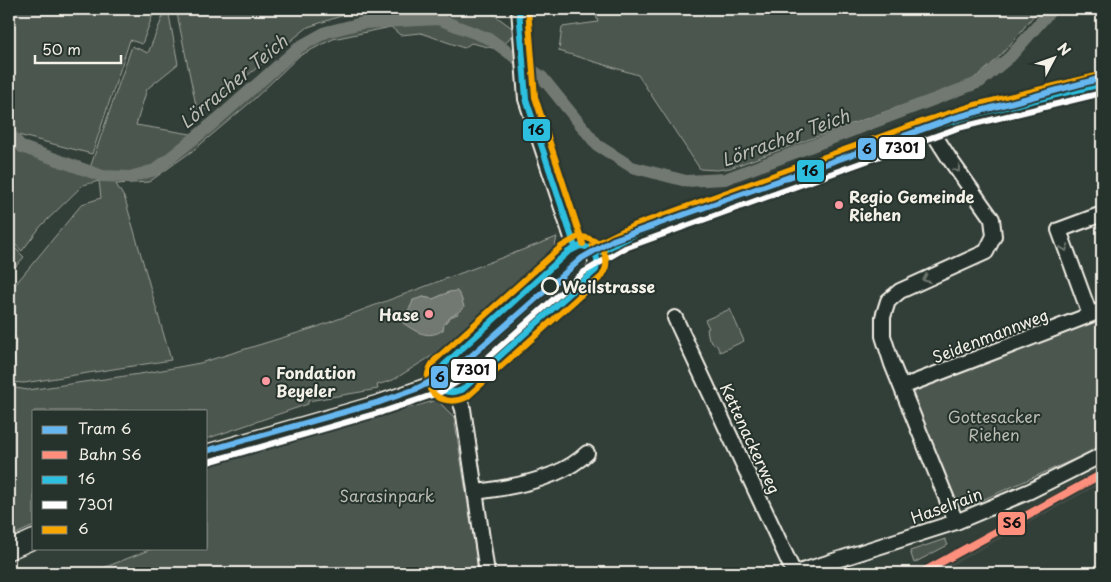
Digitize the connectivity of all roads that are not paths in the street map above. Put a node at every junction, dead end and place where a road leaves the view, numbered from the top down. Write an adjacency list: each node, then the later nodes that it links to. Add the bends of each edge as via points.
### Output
1 (520, 9): 5 (street, via 526,99)
2 (1102, 84): 3 (main road)
3 (930, 128): 6 (main road, via 636,234); 10 (street, one-way to 10, via 992,219 994,236 986,252 900,291 888,301 883,317 884,336)
4 (1102, 214): 7 (street, Seidenmannweg, one-way to 7, via 1058,230)
5 (575, 247): 6 (main road, via 585,246); 9 (main road, via 445,363 438,371)
6 (596, 254): 11 (main road, via 596,270)
7 (1096, 312): 10 (street, Seidenmannweg)
8 (675, 318): 20 (street, Kettenackerweg)
9 (437, 384): 11 (main road, via 446,392); 12 (main road, via 380,404)
10 (902, 388): 16 (street)
11 (457, 393): 15 (street)
12 (208, 453)
13 (587, 453): 15 (street, via 570,467 530,482)
14 (1102, 455): 16 (street, Haselrain, via 1030,491)
15 (475, 492): 19 (street)
16 (956, 522): 20 (street, Haselrain)
17 (32, 540): 18 (main road)
18 (9, 550)
19 (487, 573)
20 (795, 573)

